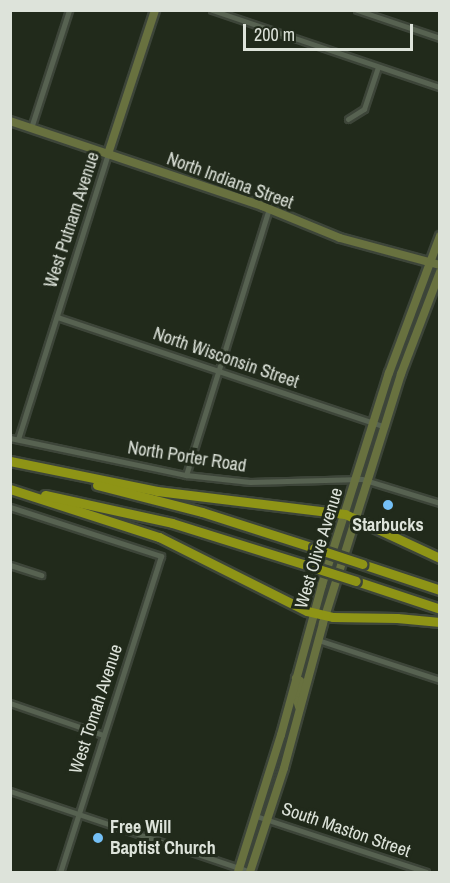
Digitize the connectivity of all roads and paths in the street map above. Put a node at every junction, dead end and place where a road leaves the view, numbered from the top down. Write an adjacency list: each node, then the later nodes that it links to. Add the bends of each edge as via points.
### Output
1 (69, 10): 10 (street)
2 (155, 10): 11 (main road, West Putnam Avenue)
3 (212, 10): 6 (street)
4 (357, 10): 5 (street)
5 (440, 38)
6 (378, 67): 7 (street); 8 (street, via 364,109)
7 (440, 87)
8 (348, 119)
9 (10, 121): 10 (main road, North Indiana Street)
10 (31, 128): 11 (main road, North Indiana Street)
11 (108, 154): 12 (main road, North Indiana Street); 17 (street, West Putnam Avenue)
12 (269, 208): 14 (main road, North Indiana Street, via 340,238); 18 (street)
13 (440, 236): 14 (main road, West Olive Avenue)
14 (430, 262): 15 (main road, North Indiana Street); 19 (main road, West Olive Avenue, via 403,330)
15 (440, 266)
16 (440, 272): 20 (main road, West Olive Avenue, via 414,334)
17 (57, 317): 18 (street, North Wisconsin Street); 22 (street, West Putnam Avenue)
18 (218, 371): 19 (street, North Wisconsin Street); 24 (street)
19 (374, 423): 20 (street, North Wisconsin Street); 25 (main road, West Olive Avenue)
20 (385, 427): 25 (main road, West Olive Avenue)
21 (10, 438): 22 (street, North Porter Road)
22 (18, 439): 24 (street, North Porter Road)
23 (10, 462): 29 (highway, via 156,491); 34 (highway, bridge, via 175,505)
24 (186, 476): 25 (street, North Porter Road, via 250,482)
25 (362, 479): 27 (street, North Porter Road); 29 (main road, West Olive Avenue); 30 (main road, West Olive Avenue)
26 (10, 488): 35 (highway, bridge, via 172,524); 36 (highway, via 159,537)
27 (440, 503)
28 (10, 507): 44 (street, West Tomah Avenue, via 161,556)
29 (345, 514): 30 (highway); 36 (main road, West Olive Avenue)
30 (356, 518): 31 (highway); 37 (main road, West Olive Avenue)
31 (440, 558)
32 (10, 565): 33 (street)
33 (40, 575)
34 (440, 590)
35 (440, 609)
36 (314, 614): 37 (highway); 40 (main road, West Olive Avenue)
37 (325, 616): 38 (highway); 39 (main road, West Olive Avenue)
38 (440, 622)
39 (318, 640): 41 (street); 43 (main road, West Olive Avenue)
40 (296, 678): 43 (main road, via 300,681); 47 (main road, West Olive Avenue)
41 (440, 680)
42 (10, 703): 44 (street)
43 (300, 708): 48 (main road, West Olive Avenue)
44 (103, 735): 46 (street, West Tomah Avenue)
45 (10, 791): 46 (street)
46 (78, 815): 49 (street); 51 (street, West Tomah Avenue)
47 (256, 816): 48 (street, South Maston Street); 49 (main road, West Olive Avenue)
48 (267, 819): 50 (main road, West Olive Avenue); 52 (street, South Maston Street)
49 (239, 871): 50 (street)
50 (250, 872)
51 (60, 873)
52 (426, 873)

